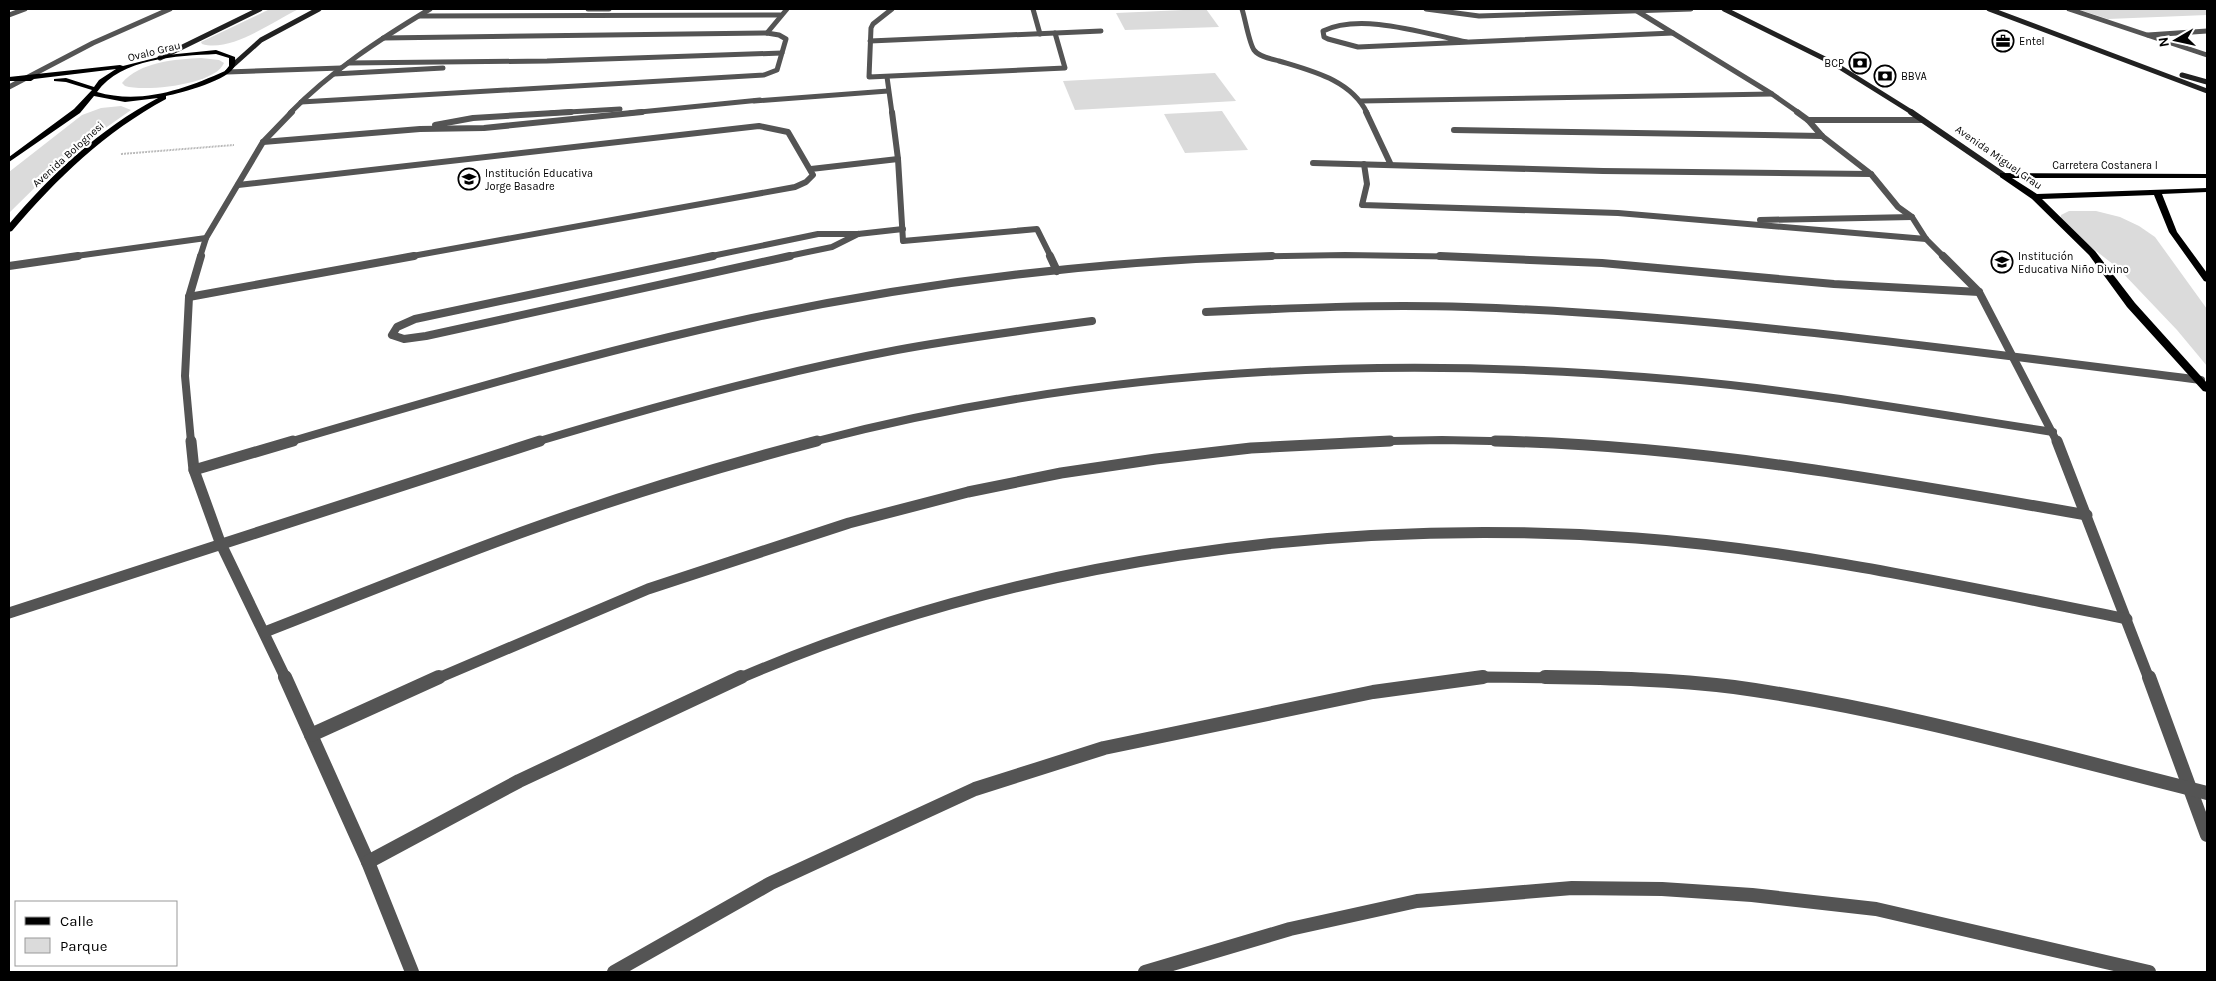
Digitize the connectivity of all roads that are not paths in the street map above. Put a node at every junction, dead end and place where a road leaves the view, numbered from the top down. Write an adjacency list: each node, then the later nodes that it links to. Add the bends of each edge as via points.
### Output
1 (25, 9): 18 (street)
2 (170, 9): 41 (street)
3 (260, 9): 33 (main road)
4 (319, 9): 37 (main road, via 245,51)
5 (430, 9): 20 (street)
6 (588, 9): 19 (street)
7 (787, 9): 19 (street)
8 (892, 9): 29 (street, via 873,24)
9 (1032, 9): 26 (street)
10 (1242, 9): 11 (street); 51 (street, via 1254,50 1347,86)
11 (1252, 9)
12 (1426, 9): 17 (street, via 1479,16)
13 (1691, 9): 17 (street)
14 (1724, 9): 54 (main road, Avenida Miguel Grau, via 1833,63)
15 (1988, 9): 35 (main road)
16 (2069, 9): 27 (street)
17 (1637, 11): 25 (street)
18 (9, 15)
19 (780, 15): 20 (street); 23 (street)
20 (418, 16): 28 (street)
21 (1101, 31): 24 (street)
22 (2207, 31): 27 (street)
23 (767, 33): 28 (street); 31 (street, via 786,39)
24 (1055, 33): 26 (street); 40 (street, via 1065,68)
25 (1673, 33): 30 (street); 49 (street)
26 (1040, 34): 29 (street)
27 (2143, 35): 32 (street)
28 (382, 38): 38 (street)
29 (870, 41): 40 (street, via 869,78)
30 (1467, 42): 30 (street, via 1363,23 1328,27 1324,31 1324,37 1358,47)
31 (782, 53): 34 (street); 52 (street, via 777,70 746,78)
32 (2207, 55)
33 (160, 58): 36 (main road, Ovalo Grau); 37 (main road, Ovalo Grau, via 216,52 232,57)
34 (547, 61): 38 (street); 38 (street)
35 (2130, 62): 43 (main road); 47 (main road)
36 (140, 63): 41 (main road); 46 (main road, Ovalo Grau, via 113,74 96,85)
37 (232, 66): 39 (main road)
38 (341, 68): 39 (street); 52 (street)
39 (227, 72): 48 (main road)
40 (887, 77): 45 (street)
41 (23, 78): 42 (main road); 44 (street); 46 (main road, via 66,80)
42 (9, 79)
43 (2207, 82)
44 (9, 87)
45 (888, 90): 50 (street); 59 (street)
46 (94, 91): 48 (main road, via 111,99); 60 (main road, Avenida Bolognesi, via 76,111)
47 (2207, 91)
48 (178, 92): 75 (main road, Avenida Bolognesi, via 114,128 35,198)
49 (1772, 94): 51 (street); 53 (street)
50 (760, 100): 55 (street, via 484,128); 55 (street, via 482,118)
51 (1361, 100): 63 (street)
52 (301, 102): 58 (street)
53 (1808, 120): 54 (street); 57 (street)
54 (1922, 120): 66 (main road, Avenida Miguel Grau)
55 (420, 129): 58 (street)
56 (1454, 130): 57 (street)
57 (1822, 136): 65 (street)
58 (263, 142): 68 (street)
59 (898, 159): 64 (street); 74 (street)
60 (9, 160)
61 (1312, 163): 62 (street)
62 (1364, 164): 63 (street); 73 (street, via 1367,184 1362,205 1618,213)
63 (1391, 165): 65 (street)
64 (811, 168): 68 (street, via 788,132 760,126); 83 (street, via 813,175 795,187)
65 (1871, 174): 72 (street, via 1898,207)
66 (2003, 175): 67 (main road, Carretera Costanera I); 71 (main road, Avenida Miguel Grau)
67 (2207, 176)
68 (238, 185): 77 (street)
69 (2207, 190): 70 (main road, Carretera Costanera I)
70 (2157, 191): 71 (main road, Carretera Costanera I); 81 (main road, via 2173,232)
71 (2035, 197): 87 (main road, Avenida Miguel Grau, via 2092,254 2131,305)
72 (1912, 217): 73 (street); 78 (street)
73 (1705, 220): 78 (street)
74 (902, 229): 76 (street); 80 (street, via 903,241 1037,229)
75 (9, 230)
76 (858, 234): 76 (street, via 818,234 415,319 396,327 392,335 404,339 426,336 832,247)
77 (206, 238): 79 (street); 83 (street)
78 (1926, 239): 82 (street)
79 (9, 266)
80 (1056, 271): 82 (street, via 1243,257 1439,257 1644,266 1836,284); 90 (street, via 842,300 685,333 508,379)
81 (2207, 279)
82 (1979, 292): 86 (street)
83 (189, 297): 90 (street, via 185,376)
84 (1206, 312): 86 (street, via 1308,307 1500,308 1705,324)
85 (1092, 321): 92 (street, via 896,350 713,391 610,419)
86 (2012, 357): 87 (street); 89 (street)
87 (2201, 380): 88 (main road, Avenida Miguel Grau)
88 (2207, 389)
89 (2053, 432): 91 (street); 95 (street, via 1760,389 1598,374 1357,368 1148,381 1022,398 918,418 732,465 530,529)
90 (194, 470): 92 (street)
91 (2087, 515): 94 (street); 96 (street, via 1764,463 1633,448 1532,441 1427,440 1340,442 1218,452 1022,481 872,516 646,590)
92 (220, 542): 93 (street); 95 (street)
93 (9, 613)
94 (2127, 619): 97 (street); 100 (street, via 1817,560 1636,538 1559,533 1400,533 1188,554 1001,592 824,645 722,685 502,789)
95 (265, 632): 96 (street)
96 (311, 735): 100 (street)
97 (2190, 789): 98 (street); 99 (street); 101 (street, via 1896,716 1733,687 1617,678 1486,677 1374,692 1104,748 975,789 772,883)
98 (2207, 793)
99 (2207, 834)
100 (368, 862): 102 (street)
101 (620, 971)
102 (412, 972)
103 (1145, 972): 104 (street, via 1290,929 1417,901 1582,888 1752,895 1876,909)
104 (2149, 972)

